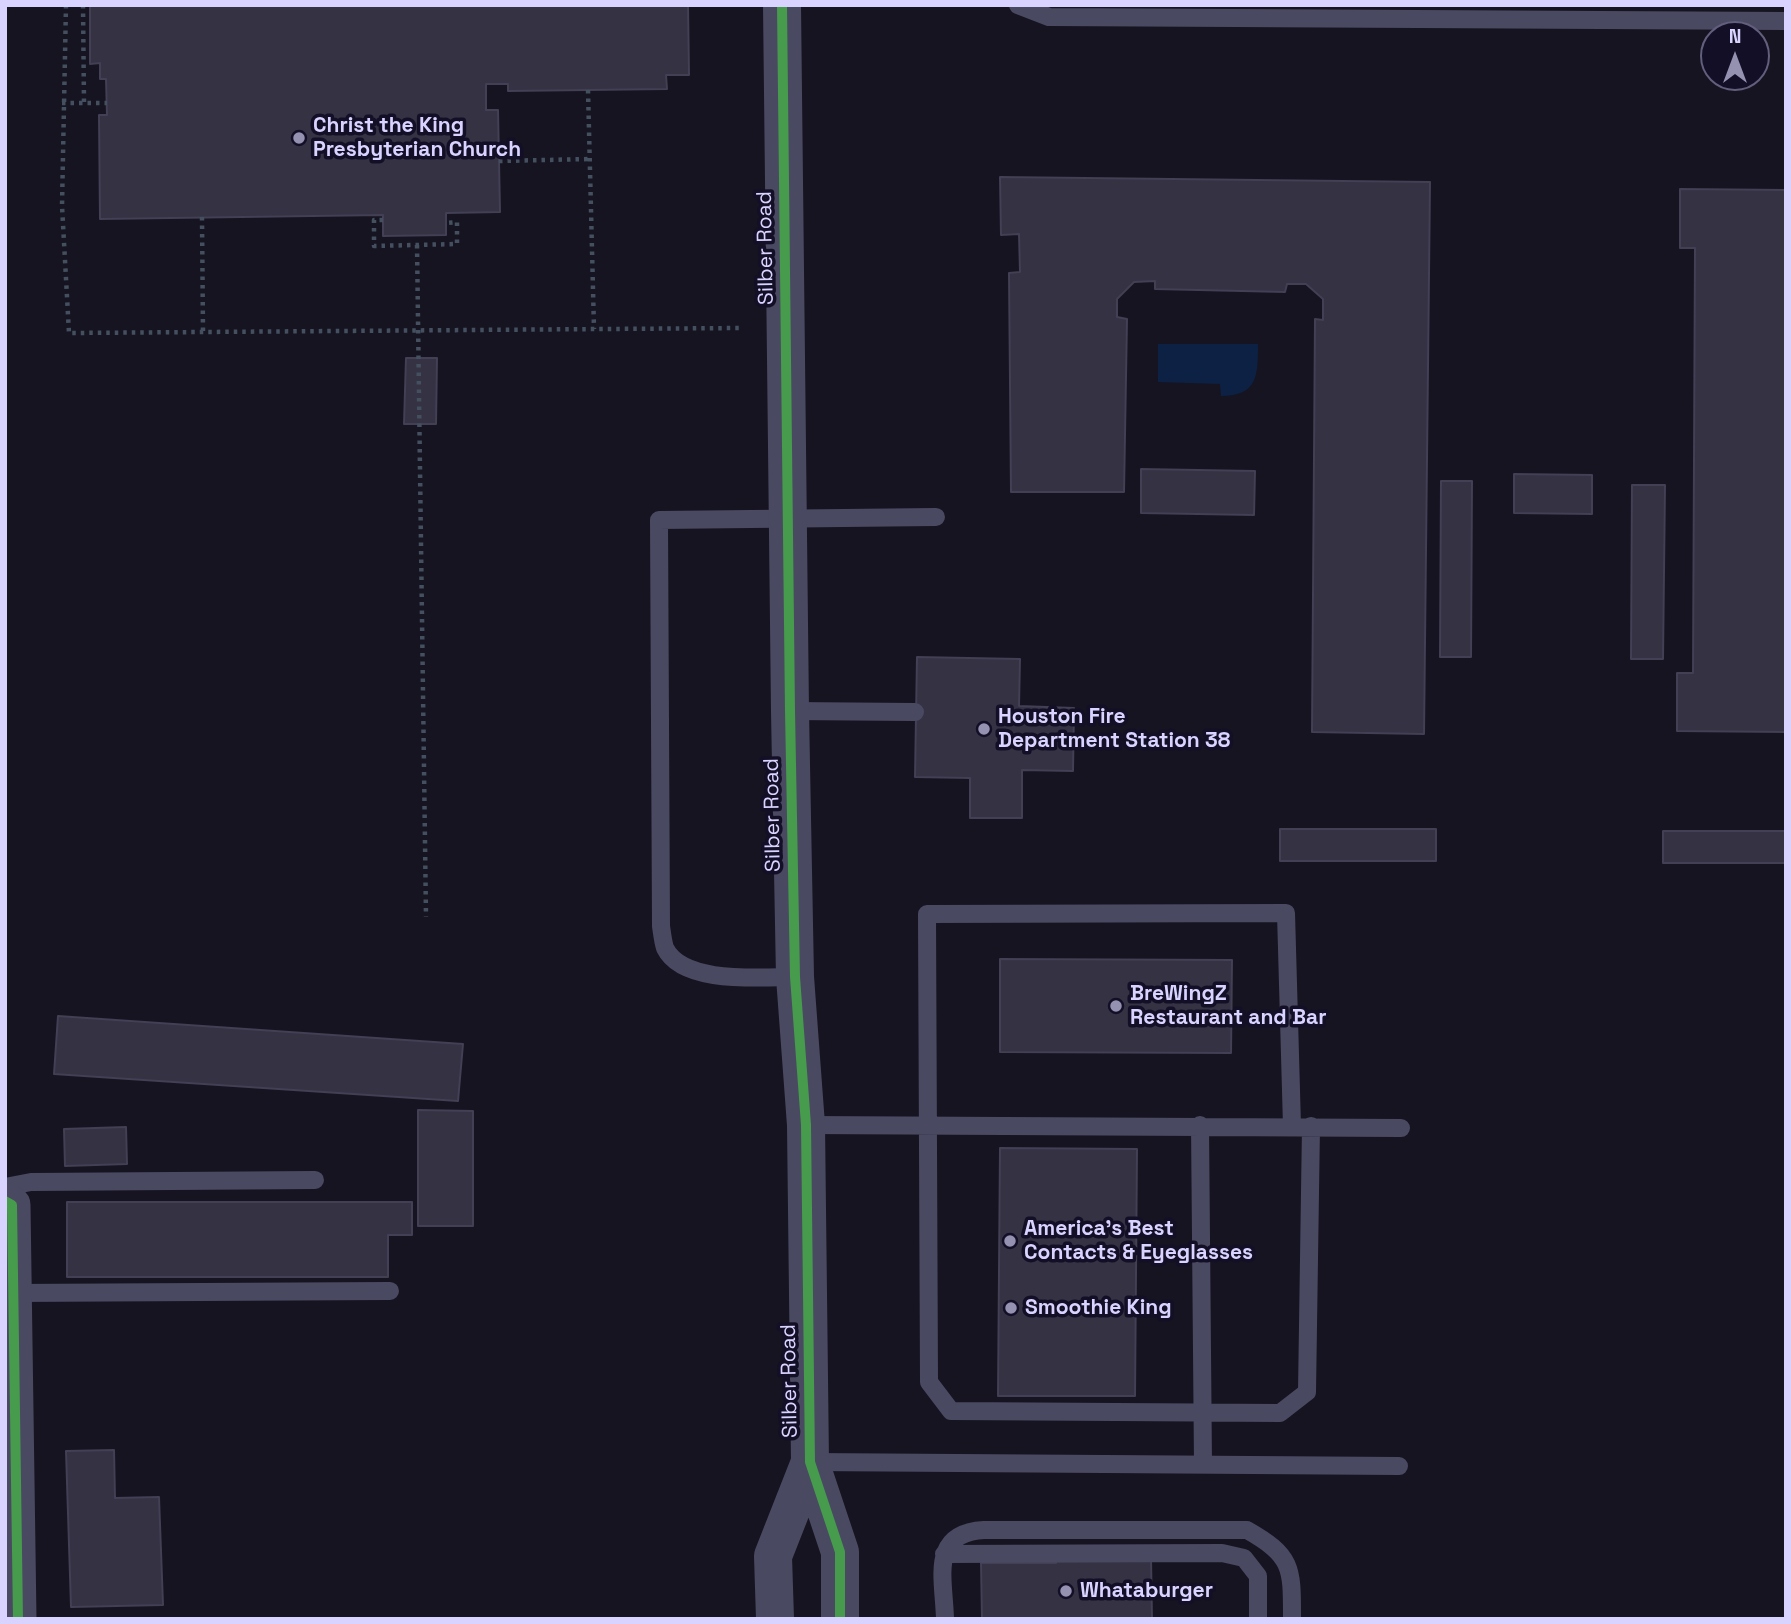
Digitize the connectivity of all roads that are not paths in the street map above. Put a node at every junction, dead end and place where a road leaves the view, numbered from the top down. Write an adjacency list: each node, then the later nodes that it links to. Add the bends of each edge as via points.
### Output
1 (782, 5): 5 (street, Silber Road)
2 (1018, 5): 3 (lane, via 1049,17)
3 (1623, 12): 4 (lane)
4 (1786, 21)
5 (788, 516): 6 (lane); 7 (street, Silber Road); 9 (lane, via 659,520 661,926 666,949 682,965 708,975)
6 (936, 517)
7 (790, 711): 8 (lane); 9 (street, Silber Road)
8 (915, 712)
9 (795, 977): 11 (street, Silber Road)
10 (928, 1123): 11 (lane); 12 (lane); 13 (lane, via 927,914 1286,914); 20 (lane, via 929,1382 951,1411)
11 (806, 1125): 21 (street, Silber Road)
12 (1200, 1125): 13 (lane); 20 (lane)
13 (1292, 1126): 14 (lane)
14 (1311, 1126): 15 (lane); 20 (lane, via 1307,1392 1280,1413)
15 (1401, 1128)
16 (315, 1180): 17 (lane, via 31,1182)
17 (8, 1198): 19 (street)
18 (390, 1291): 19 (lane)
19 (13, 1293): 25 (street)
20 (1202, 1413): 22 (lane)
21 (810, 1462): 22 (lane); 26 (street, Silber Road, via 773,1556); 27 (street, Silber Road, via 840,1552)
22 (1203, 1464): 23 (lane)
23 (1399, 1466)
24 (944, 1554): 28 (lane); 29 (lane, via 1222,1553 1244,1558 1258,1576); 30 (lane, via 949,1540 965,1531 1247,1530 1274,1545 1288,1566)
25 (18, 1619)
26 (775, 1619)
27 (841, 1619)
28 (945, 1619)
29 (1258, 1619)
30 (1292, 1619)

